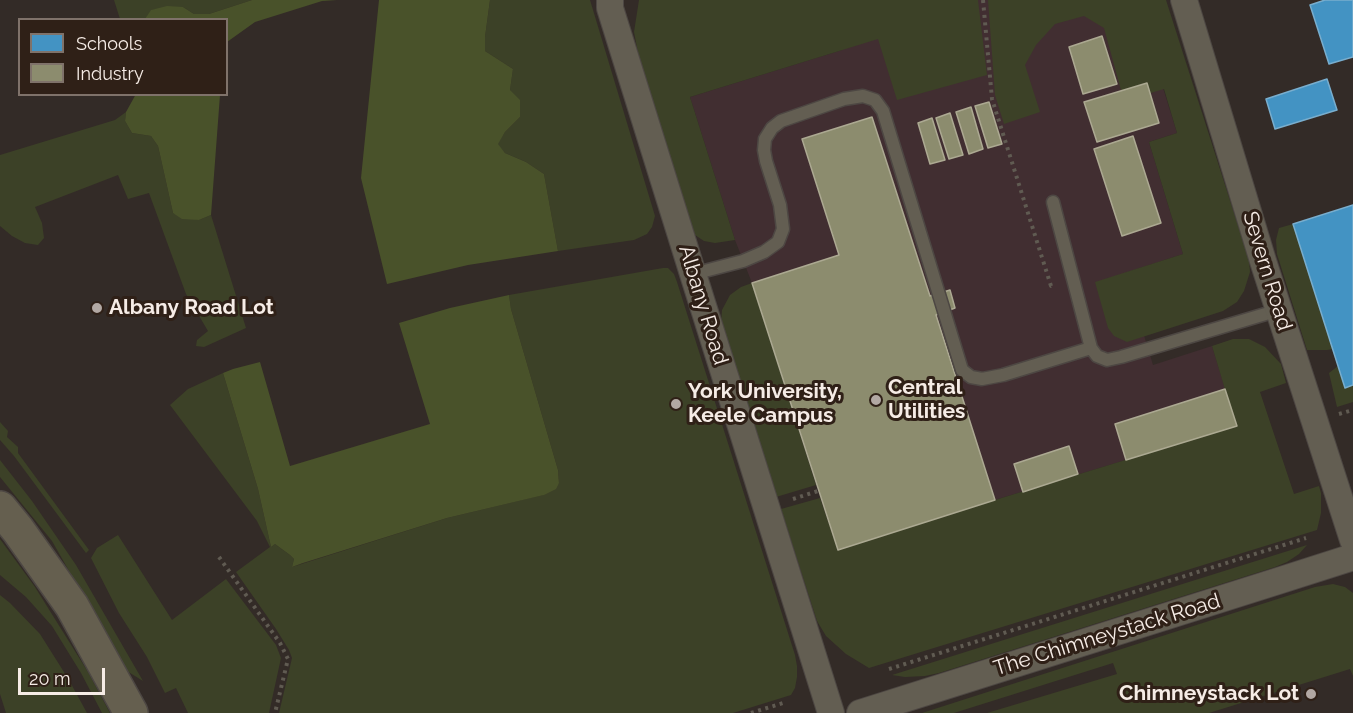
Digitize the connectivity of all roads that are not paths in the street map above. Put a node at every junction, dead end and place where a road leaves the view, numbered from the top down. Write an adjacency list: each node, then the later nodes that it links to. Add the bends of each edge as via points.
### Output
1 (610, 0): 4 (street, Albany Road)
2 (1184, 0): 5 (street, Severn Road)
3 (1053, 202): 6 (lane)
4 (693, 274): 6 (lane, via 743,261 778,242 783,229 780,205 764,150 772,128 844,99 863,96 875,100 883,111 963,370 982,379); 12 (street, Albany Road)
5 (1279, 310): 6 (lane, via 1107,360); 8 (street, Severn Road)
6 (1091, 348)
7 (0, 508): 11 (street, via 72,606)
8 (1353, 540)
9 (1353, 557): 10 (street, The Chimneystack Road)
10 (864, 712)
11 (131, 713)
12 (831, 713)

